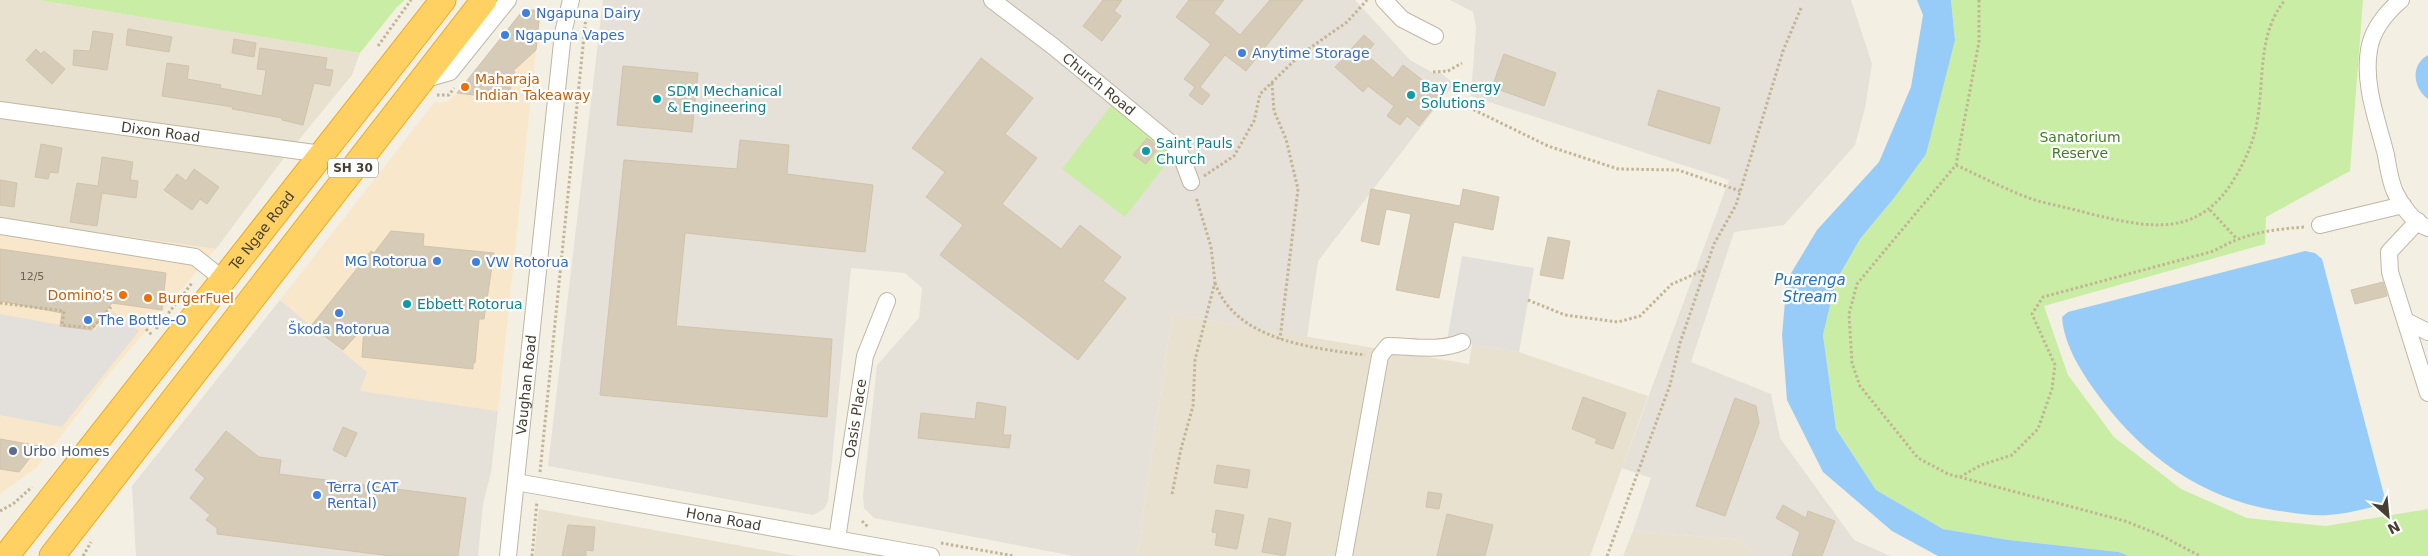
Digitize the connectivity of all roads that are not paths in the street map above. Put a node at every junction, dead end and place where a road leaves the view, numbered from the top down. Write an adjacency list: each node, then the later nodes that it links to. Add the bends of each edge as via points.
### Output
1 (443, 0): 13 (highway, Te Ngae Road / SH 30)
2 (484, 0): 11 (highway, SH 30)
3 (508, 0): 11 (street, via 450,72)
4 (560, 0): 9 (street, Vaughan Road)
5 (572, 0): 9 (street, Vaughan Road)
6 (992, 0): 14 (street, Church Road, via 1179,150)
7 (1384, 0): 10 (street, via 1402,18)
8 (2401, 0): 15 (street, via 2388,11 2376,30 2367,66 2394,191)
9 (563, 33): 25 (street, Vaughan Road)
10 (1435, 36)
11 (422, 80): 28 (highway, SH 30)
12 (0, 110): 13 (street, Dixon Road)
13 (322, 154): 19 (highway, Te Ngae Road / SH 30)
14 (1191, 182)
15 (2403, 205): 16 (street); 17 (street)
16 (2320, 225)
17 (2423, 225): 21 (street, via 2389,252 2390,272)
18 (0, 226): 19 (street, via 195,257)
19 (224, 280): 27 (highway, Te Ngae Road / SH 30)
20 (887, 301): 26 (street, Oasis Place, via 864,356)
21 (2406, 321): 22 (street); 24 (street)
22 (2428, 332)
23 (1462, 342): 31 (street, via 1454,346 1418,348 1388,346 1380,356)
24 (2428, 393)
25 (516, 482): 26 (street, Hona Road); 29 (street, Vaughan Road)
26 (836, 539): 30 (street, Hona Road)
27 (8, 547)
28 (52, 556)
29 (508, 556)
30 (932, 556)
31 (1344, 556)

